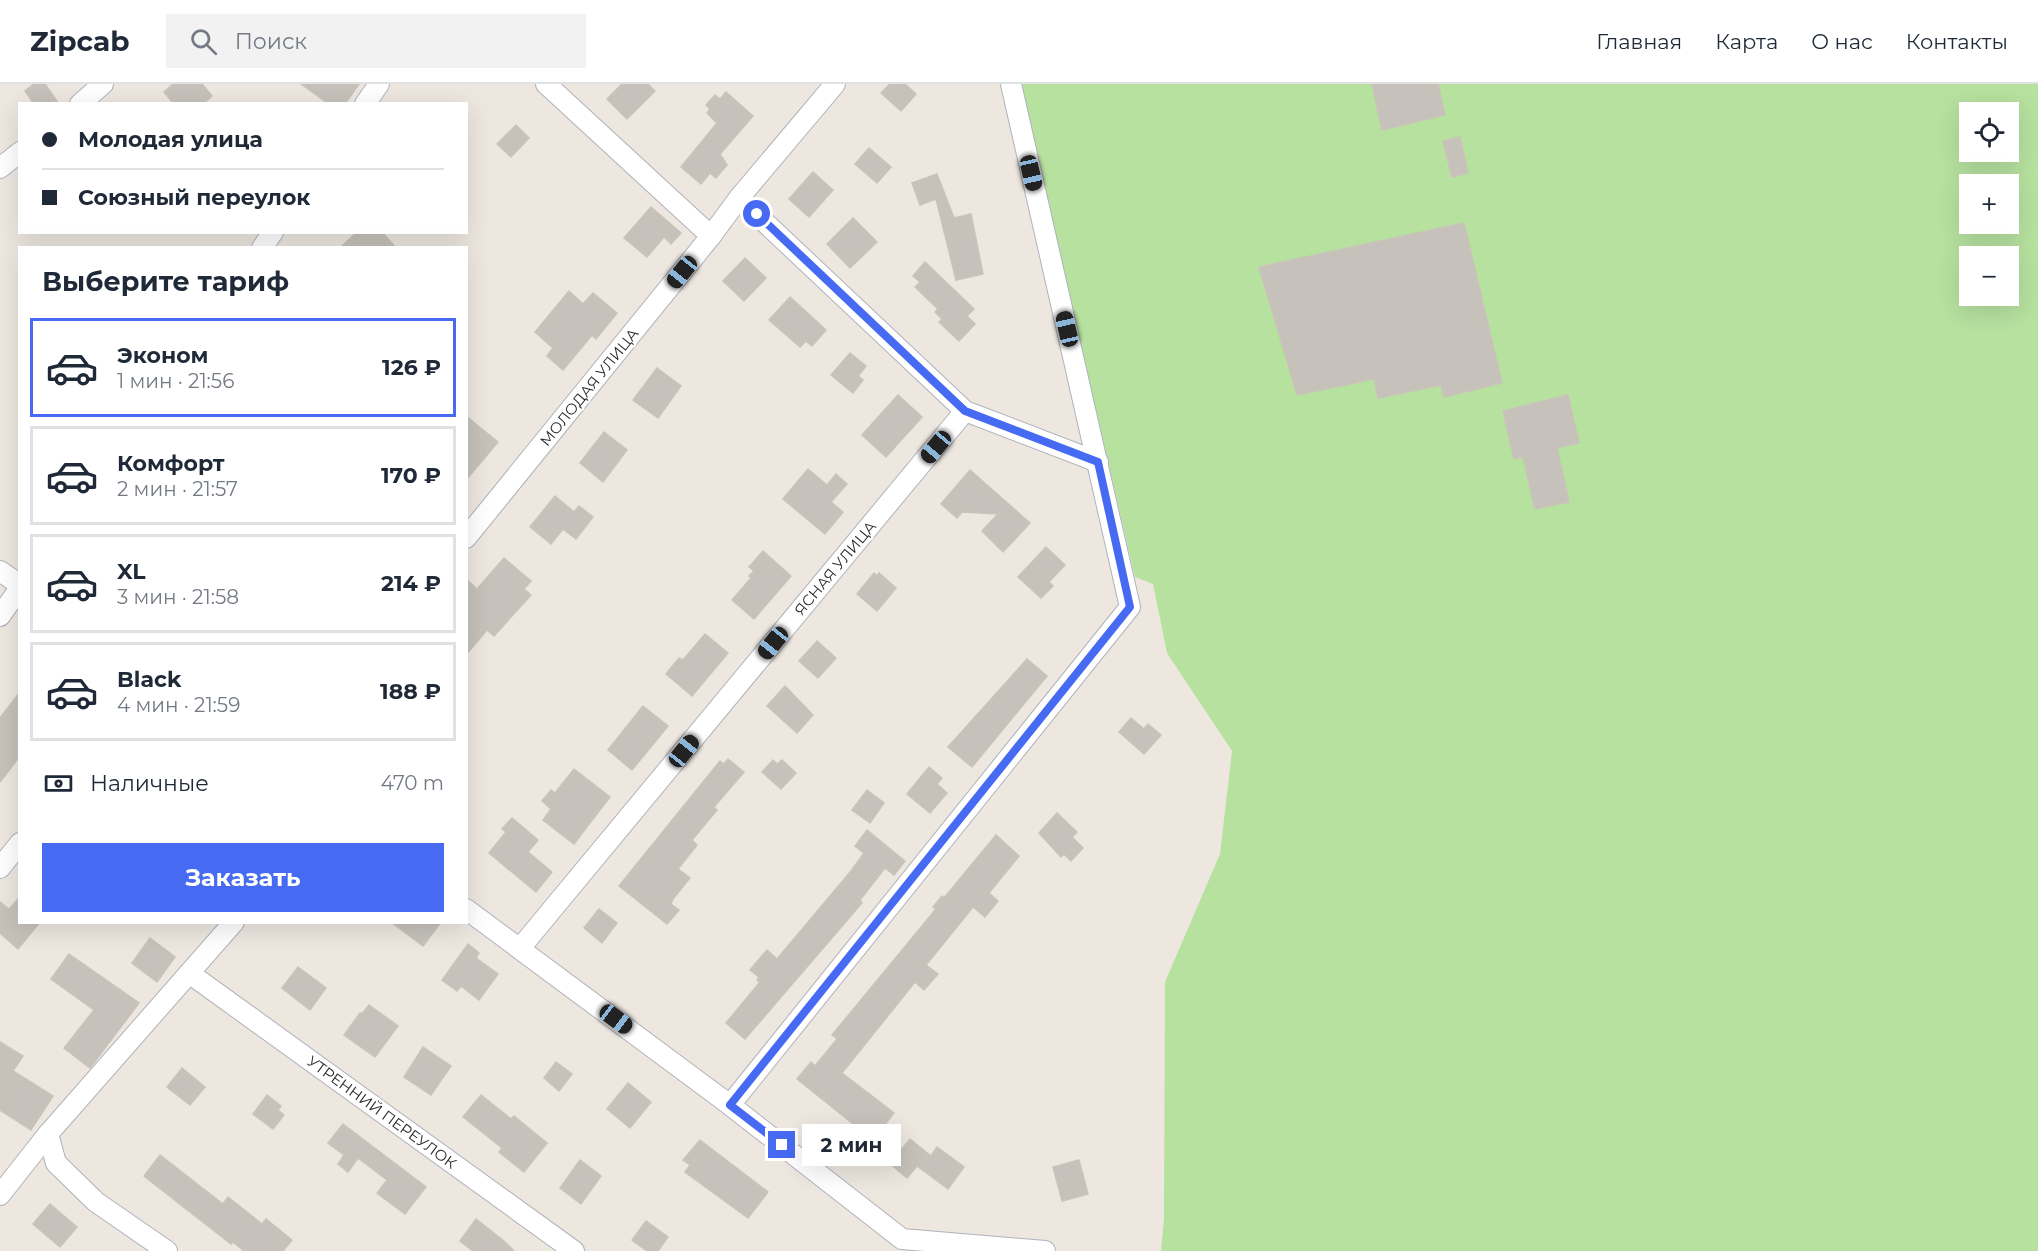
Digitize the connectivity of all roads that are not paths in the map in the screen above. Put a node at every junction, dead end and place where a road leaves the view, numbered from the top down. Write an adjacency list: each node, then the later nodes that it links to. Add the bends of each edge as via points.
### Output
1 (104, 84): 6 (street)
2 (379, 84): 7 (street)
3 (546, 84): 11 (street)
4 (835, 84): 10 (street, МОЛОДАЯ УЛИЦА)
5 (1011, 84): 13 (street)
6 (82, 102)
7 (366, 102)
8 (18, 154): 9 (street)
9 (0, 168)
10 (739, 198): 11 (street, МОЛОДАЯ УЛИЦА); 12 (street)
11 (711, 236): 14 (street, МОЛОДАЯ УЛИЦА)
12 (965, 411): 13 (street); 23 (street, ЯСНАЯ УЛИЦА)
13 (1098, 462): 25 (street, via 1130,607)
14 (468, 536)
15 (0, 571): 16 (street)
16 (18, 585)
17 (18, 590): 18 (street)
18 (0, 616)
19 (18, 846): 20 (street)
20 (0, 868)
21 (468, 910): 23 (street)
22 (232, 924): 24 (street)
23 (521, 947): 25 (street)
24 (189, 973): 26 (street); 29 (street, УТРЕННИЙ ПЕРЕУЛОК)
25 (730, 1105): 30 (street, via 902,1239)
26 (48, 1134): 27 (street); 28 (street, via 56,1163 96,1202)
27 (0, 1195)
28 (167, 1251)
29 (574, 1251)
30 (1045, 1251)

